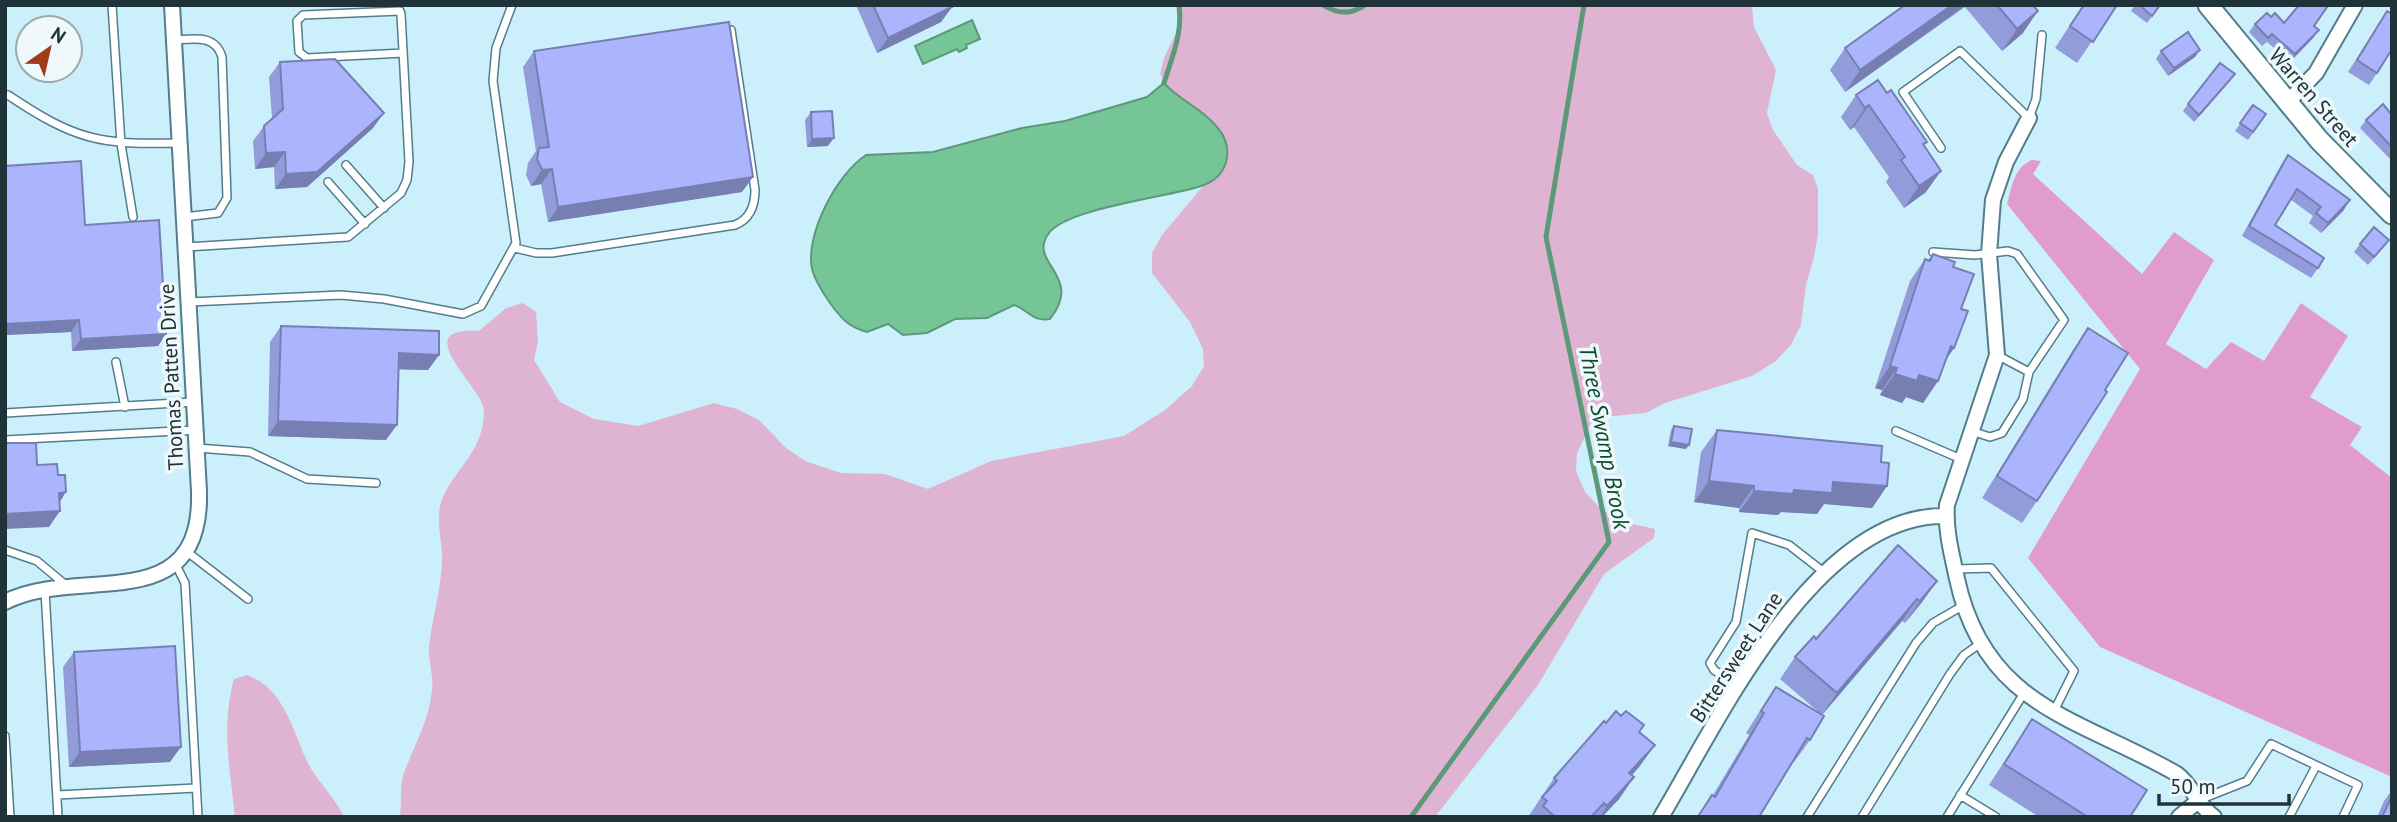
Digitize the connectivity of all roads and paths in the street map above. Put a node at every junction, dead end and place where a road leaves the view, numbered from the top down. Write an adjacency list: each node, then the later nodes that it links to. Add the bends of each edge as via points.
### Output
1 (111, 5): 14 (lane)
2 (172, 5): 8 (street, Thomas Patten Drive)
3 (512, 5): 24 (lane, via 496,48 493,80 516,234)
4 (2208, 5): 11 (main road, Warren Street)
5 (2355, 5): 11 (street, via 2316,73)
6 (730, 30): 24 (lane, via 755,190 748,216 735,225 552,253)
7 (2042, 35): 12 (lane, via 2036,99)
8 (174, 40): 13 (street, Thomas Patten Drive); 21 (lane, via 210,41 222,57 226,198 215,215)
9 (403, 52): 9 (lane, via 397,10 303,15 297,21 299,52 307,58); 18 (lane, via 408,174 401,193)
10 (8, 96): 14 (lane, via 52,125)
11 (2287, 103): 19 (main road, Warren Street)
12 (2029, 118): 15 (lane, via 1960,51 1903,92); 26 (street, via 1997,187)
13 (180, 143): 14 (lane); 21 (street, Thomas Patten Drive)
14 (121, 144): 20 (lane)
15 (1941, 148)
16 (346, 165): 18 (lane)
17 (328, 182): 22 (lane)
18 (384, 208): 22 (lane)
19 (2392, 214)
20 (133, 217)
21 (184, 217): 23 (street, Thomas Patten Drive)
22 (365, 224): 23 (lane, via 339,239)
23 (185, 247): 27 (street, Thomas Patten Drive)
24 (514, 248): 27 (lane, via 485,299 469,313 356,296)
25 (1933, 252): 26 (lane)
26 (1989, 254): 28 (street); 30 (lane, via 2007,251 2021,257 2064,320)
27 (188, 302): 31 (street, Thomas Patten Drive)
28 (1997, 355): 30 (lane); 35 (street)
29 (116, 362): 32 (lane)
30 (2029, 372): 35 (lane, via 2021,403 2002,433 1990,437)
31 (194, 402): 32 (lane); 34 (street, Thomas Patten Drive)
32 (125, 407): 33 (lane)
33 (5, 413)
34 (195, 430): 37 (lane); 38 (street, Thomas Patten Drive)
35 (1971, 431): 39 (street)
36 (1896, 432): 39 (lane)
37 (5, 440)
38 (197, 449): 40 (lane, via 250,452 307,479); 43 (street, Thomas Patten Drive, via 199,513)
39 (1961, 459): 41 (street)
40 (376, 482)
41 (1947, 516): 45 (street); 46 (street, Bittersweet Lane, via 1915,518 1886,527)
42 (5, 550): 47 (lane, via 37,561)
43 (186, 551): 44 (street, Thomas Patten Drive); 49 (lane)
44 (175, 563): 47 (street, Thomas Patten Drive, via 141,580); 58 (lane, via 185,583)
45 (1955, 569): 51 (street); 55 (lane, via 1991,568 2074,671)
46 (1825, 573): 53 (street, Bittersweet Lane, via 1788,612); 53 (lane, via 1789,545 1752,533 1737,622 1710,663)
47 (69, 589): 48 (street, Thomas Patten Drive)
48 (45, 591): 50 (street, Thomas Patten Drive); 59 (lane)
49 (248, 599)
50 (5, 602)
51 (1964, 604): 52 (street); 66 (lane, via 1933,623 1916,643)
52 (1982, 642): 54 (street); 67 (lane, via 1964,655 1950,674)
53 (1739, 687): 65 (street, Bittersweet Lane)
54 (2024, 693): 55 (street); 60 (lane)
55 (2053, 713): 61 (street, via 2177,774)
56 (5, 736): 62 (lane)
57 (2316, 766): 61 (lane, via 2271,744 2247,781); 72 (lane); 73 (lane, via 2358,785)
58 (197, 788): 59 (lane); 64 (lane)
59 (57, 795): 63 (lane)
60 (1960, 795): 68 (lane); 69 (lane)
61 (2199, 800): 70 (street); 71 (street)
62 (10, 817)
63 (58, 817)
64 (198, 817)
65 (1661, 817)
66 (1807, 817)
67 (1862, 817)
68 (1947, 817)
69 (1996, 817)
70 (2179, 817)
71 (2214, 817)
72 (2289, 817)
73 (2343, 817)

